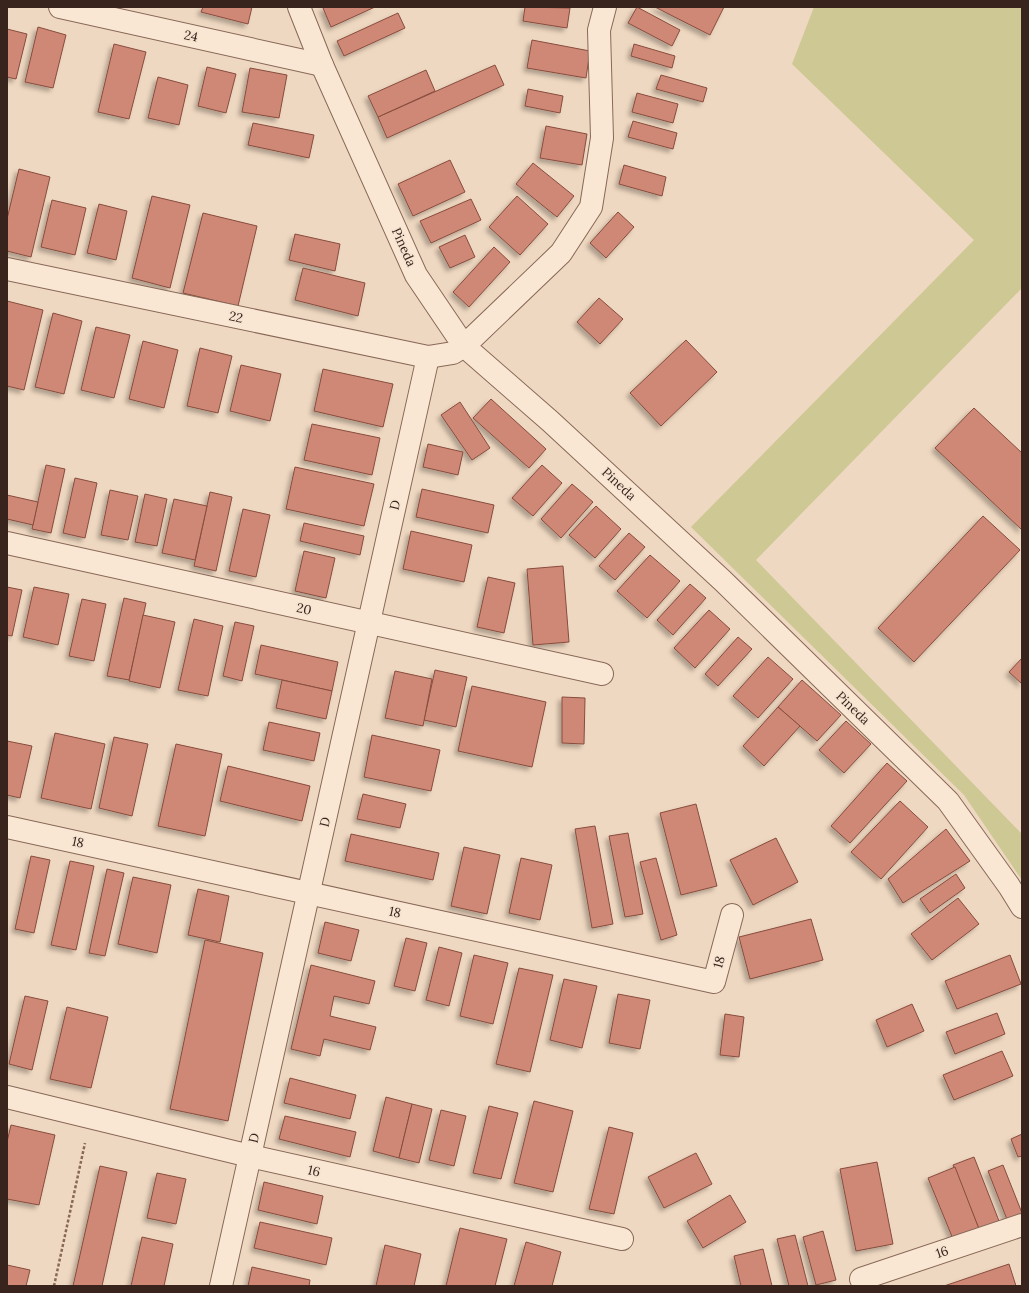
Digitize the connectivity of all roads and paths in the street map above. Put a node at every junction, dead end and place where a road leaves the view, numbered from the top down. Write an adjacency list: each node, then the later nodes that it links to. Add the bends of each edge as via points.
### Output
1 (60, 7): 4 (street, 24)
2 (299, 7): 4 (street, Pineda)
3 (605, 7): 6 (street, via 599,30 602,138 591,207 561,253)
4 (322, 65): 6 (street, Pineda, via 416,275)
5 (7, 268): 7 (street, 22)
6 (464, 346): 7 (street, 22, via 453,352); 13 (street, Pineda, via 550,421 723,581 948,801)
7 (428, 357): 9 (street, D)
8 (7, 544): 9 (street, 20)
9 (369, 624): 10 (street, 20); 12 (street, D)
10 (602, 674)
11 (7, 827): 12 (street, 18)
12 (309, 893): 14 (street, 18, via 714,982); 17 (street, D)
13 (1022, 907)
14 (732, 915)
15 (7, 1097): 16 (street, 16)
16 (90, 1117): 17 (street, 16); 21 (path)
17 (250, 1156): 19 (street, 16); 22 (street, D)
18 (1022, 1225): 20 (street, 16)
19 (622, 1239)
20 (862, 1279)
21 (54, 1286)
22 (221, 1286)

